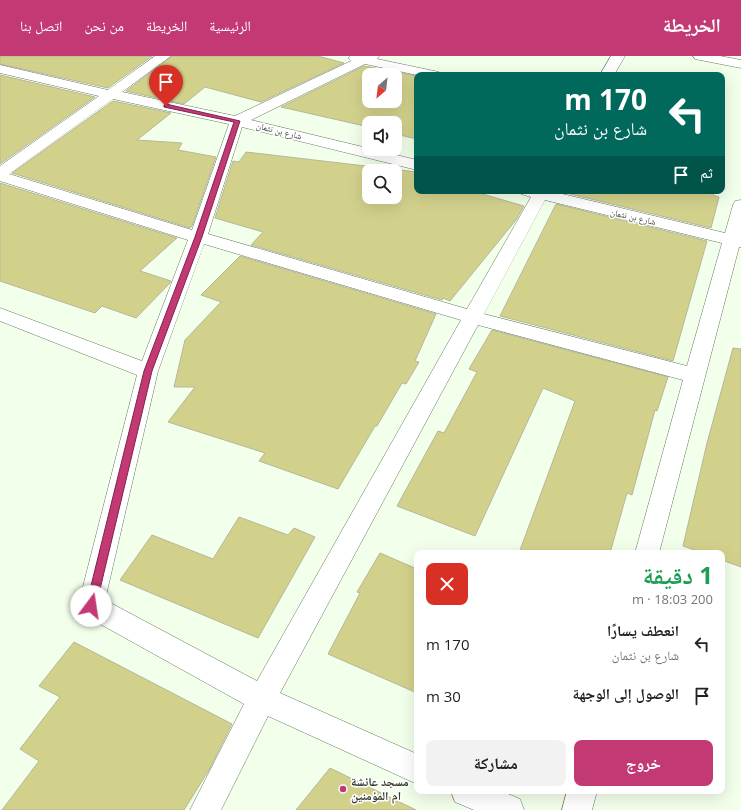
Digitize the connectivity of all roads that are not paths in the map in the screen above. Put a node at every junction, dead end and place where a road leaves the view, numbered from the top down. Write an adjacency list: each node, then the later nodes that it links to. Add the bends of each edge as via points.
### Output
1 (164, 56): 10 (street)
2 (347, 56): 5 (street)
3 (618, 56): 9 (street)
4 (700, 56): 6 (street)
5 (368, 58): 8 (street); 11 (street)
6 (741, 64)
7 (0, 69): 10 (street, شارع بن نثمان)
8 (422, 72)
9 (609, 72)
10 (109, 94): 11 (street, شارع بن نثمان); 13 (street)
11 (237, 121): 12 (street, شارع بن نثمان); 18 (street)
12 (414, 164)
13 (0, 173)
14 (0, 176): 18 (street)
15 (535, 194): 21 (street)
16 (544, 194): 19 (street, شارع بن نثمان)
17 (741, 205): 19 (street)
18 (198, 237): 21 (street); 22 (street)
19 (736, 241): 23 (street)
20 (0, 314): 22 (street)
21 (472, 317): 23 (street); 25 (street)
22 (148, 371): 25 (street, via 91,606)
23 (696, 376): 24 (street)
24 (648, 550)
25 (262, 699): 26 (street); 29 (street)
26 (414, 768)
27 (473, 794): 30 (street)
28 (581, 794): 31 (street)
29 (204, 810)
30 (508, 810)
31 (577, 810)

